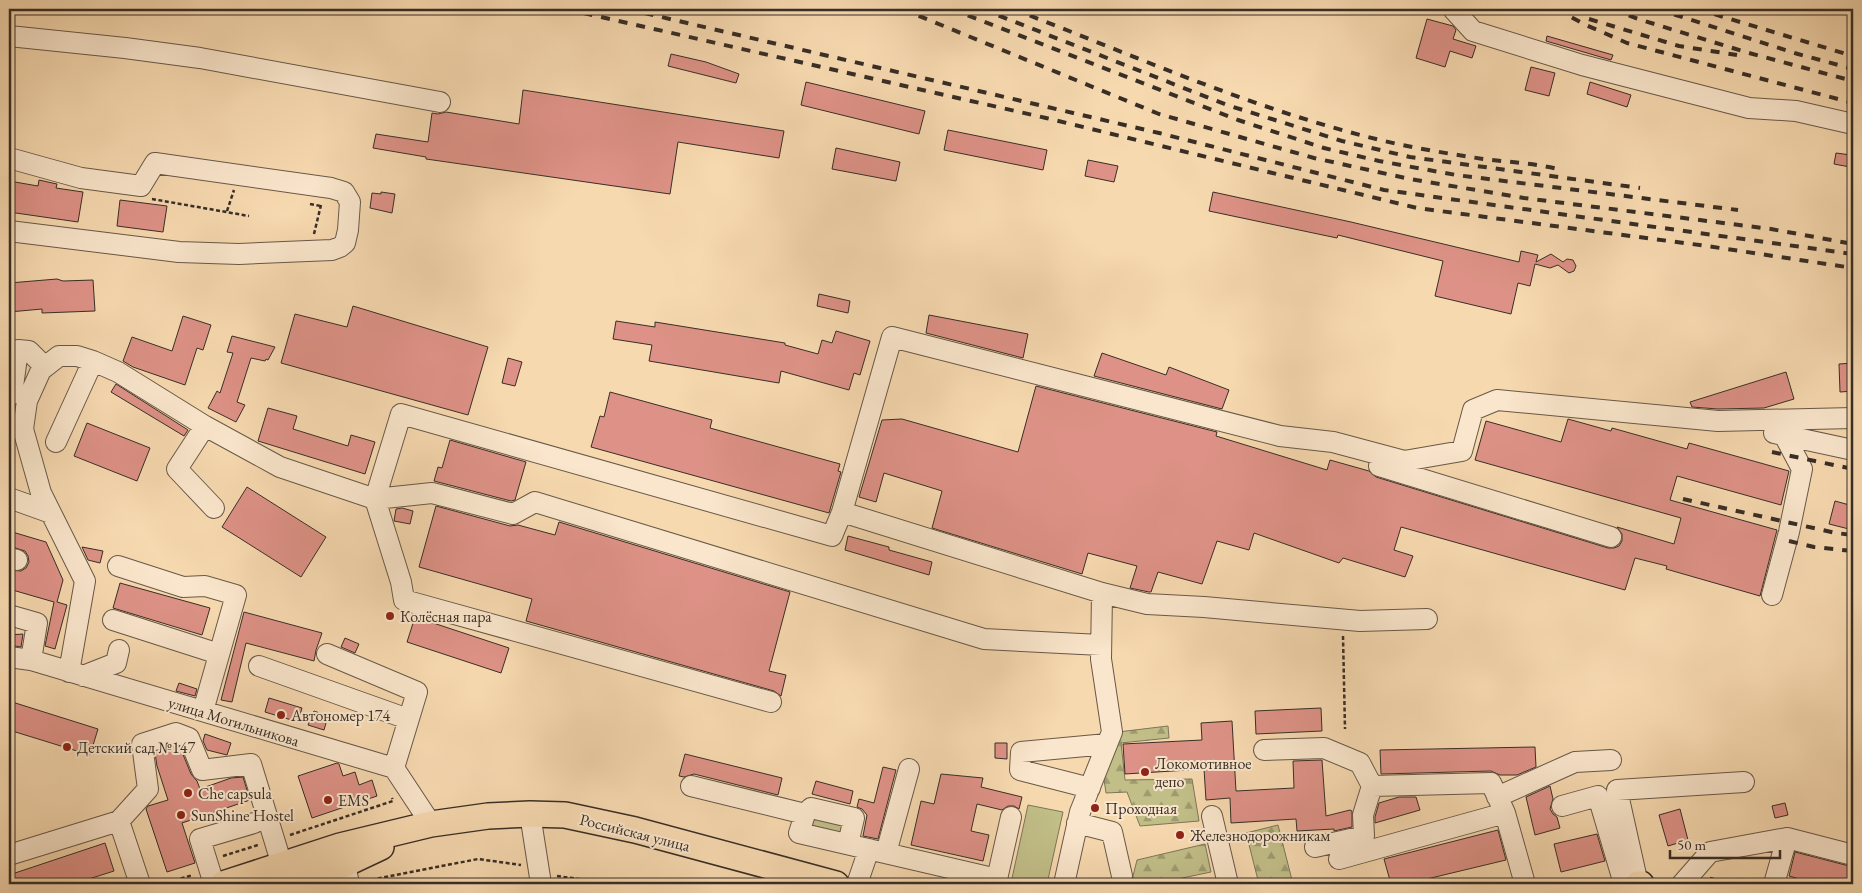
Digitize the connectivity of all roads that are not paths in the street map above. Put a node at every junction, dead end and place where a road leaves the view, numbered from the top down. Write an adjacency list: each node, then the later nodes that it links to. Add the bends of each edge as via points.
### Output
1 (1453, 9): 4 (street, via 1473,31 1582,65 1749,108 1796,111)
2 (9, 36): 3 (street, via 200,58)
3 (440, 102)
4 (1853, 124)
5 (9, 158): 6 (street, via 80,178 141,186 155,163 325,187 344,192 350,202 345,243 332,250 239,254 179,252)
6 (9, 231)
7 (93, 361): 8 (street, via 77,356 59,356); 12 (street, via 118,372); 16 (street)
8 (44, 367): 9 (street, via 29,351 18,350); 13 (street)
9 (12, 394)
10 (1853, 418): 11 (street)
11 (1718, 420): 14 (street); 15 (street, via 1497,400 1473,410 1462,451 1404,460 1333,442)
12 (205, 426): 19 (street, via 280,467); 20 (street, via 177,469)
13 (16, 427): 22 (street)
14 (1784, 435): 17 (street); 26 (street, via 1802,469)
15 (1280, 436): 21 (street, via 892,337); 23 (street)
16 (56, 442)
17 (1853, 450)
18 (9, 498): 22 (street)
19 (375, 499): 21 (street, via 401,414 832,536); 30 (street, via 432,493 513,514 535,502 984,639); 38 (street, via 404,600)
20 (214, 508)
21 (842, 512): 25 (street)
22 (51, 513): 37 (street, via 85,580)
23 (1611, 537)
24 (118, 566): 32 (street, via 182,587 204,586 236,595)
25 (1102, 593): 28 (street, via 1147,604 1360,621); 30 (street)
26 (1772, 595)
27 (9, 614): 35 (street, via 37,623)
28 (1426, 619)
29 (113, 620): 32 (street)
30 (1101, 645): 41 (street, via 1112,732)
31 (119, 650): 37 (street, via 116,663)
32 (219, 654): 39 (street)
33 (327, 654): 40 (street, via 417,692)
34 (9, 657): 35 (street, улица Могильникова)
35 (31, 660): 37 (street, улица Могильникова)
36 (258, 666): 40 (street)
37 (76, 674): 39 (street, улица Могильникова)
38 (771, 702)
39 (203, 711): 44 (street, улица Могильникова)
40 (408, 719): 44 (street)
41 (1107, 744): 49 (street); 49 (street, via 1021,752 1020,770)
42 (1264, 750): 48 (street, via 1324,748 1360,763)
43 (1611, 760): 50 (street, via 1575,762)
44 (394, 768): 57 (street)
45 (908, 769): 61 (street)
46 (1744, 782): 78 (street, via 1617,790)
47 (691, 786): 61 (street, via 805,814 799,833)
48 (1372, 786): 50 (street, via 1491,783); 60 (street, via 1363,815 1364,836)
49 (1090, 788): 58 (street)
50 (1501, 805): 64 (street); 76 (street)
51 (1562, 806): 77 (street, via 1598,796)
52 (530, 814): 57 (main road, Российская улица); 67 (main road, Российская улица, via 565,815 635,830); 70 (street)
53 (1212, 816): 75 (street)
54 (1011, 817): 61 (street, via 997,879)
55 (119, 821): 62 (street); 65 (street, via 148,789 142,744 176,733 189,738 202,770 251,764); 71 (street)
56 (254, 823): 69 (street, via 200,839)
57 (431, 824): 65 (main road, Российская улица, via 340,846); 68 (main road, Российская улица)
58 (1077, 824): 66 (street, via 1112,832); 74 (street)
59 (1787, 838): 63 (street); 79 (street, via 1710,852); 80 (street)
60 (1314, 848)
61 (877, 851): 73 (street)
62 (9, 855)
63 (1853, 855)
64 (1339, 859)
65 (283, 875): 68 (main road, Российская улица); 69 (main road, Российская улица)
66 (1122, 876)
67 (776, 877): 72 (main road, Российская улица)
68 (348, 878)
69 (216, 879)
70 (540, 879)
71 (140, 884)
72 (836, 884)
73 (857, 884)
74 (1064, 884)
75 (1228, 884)
76 (1525, 884)
77 (1624, 884)
78 (1639, 884)
79 (1682, 884)
80 (1774, 884)

